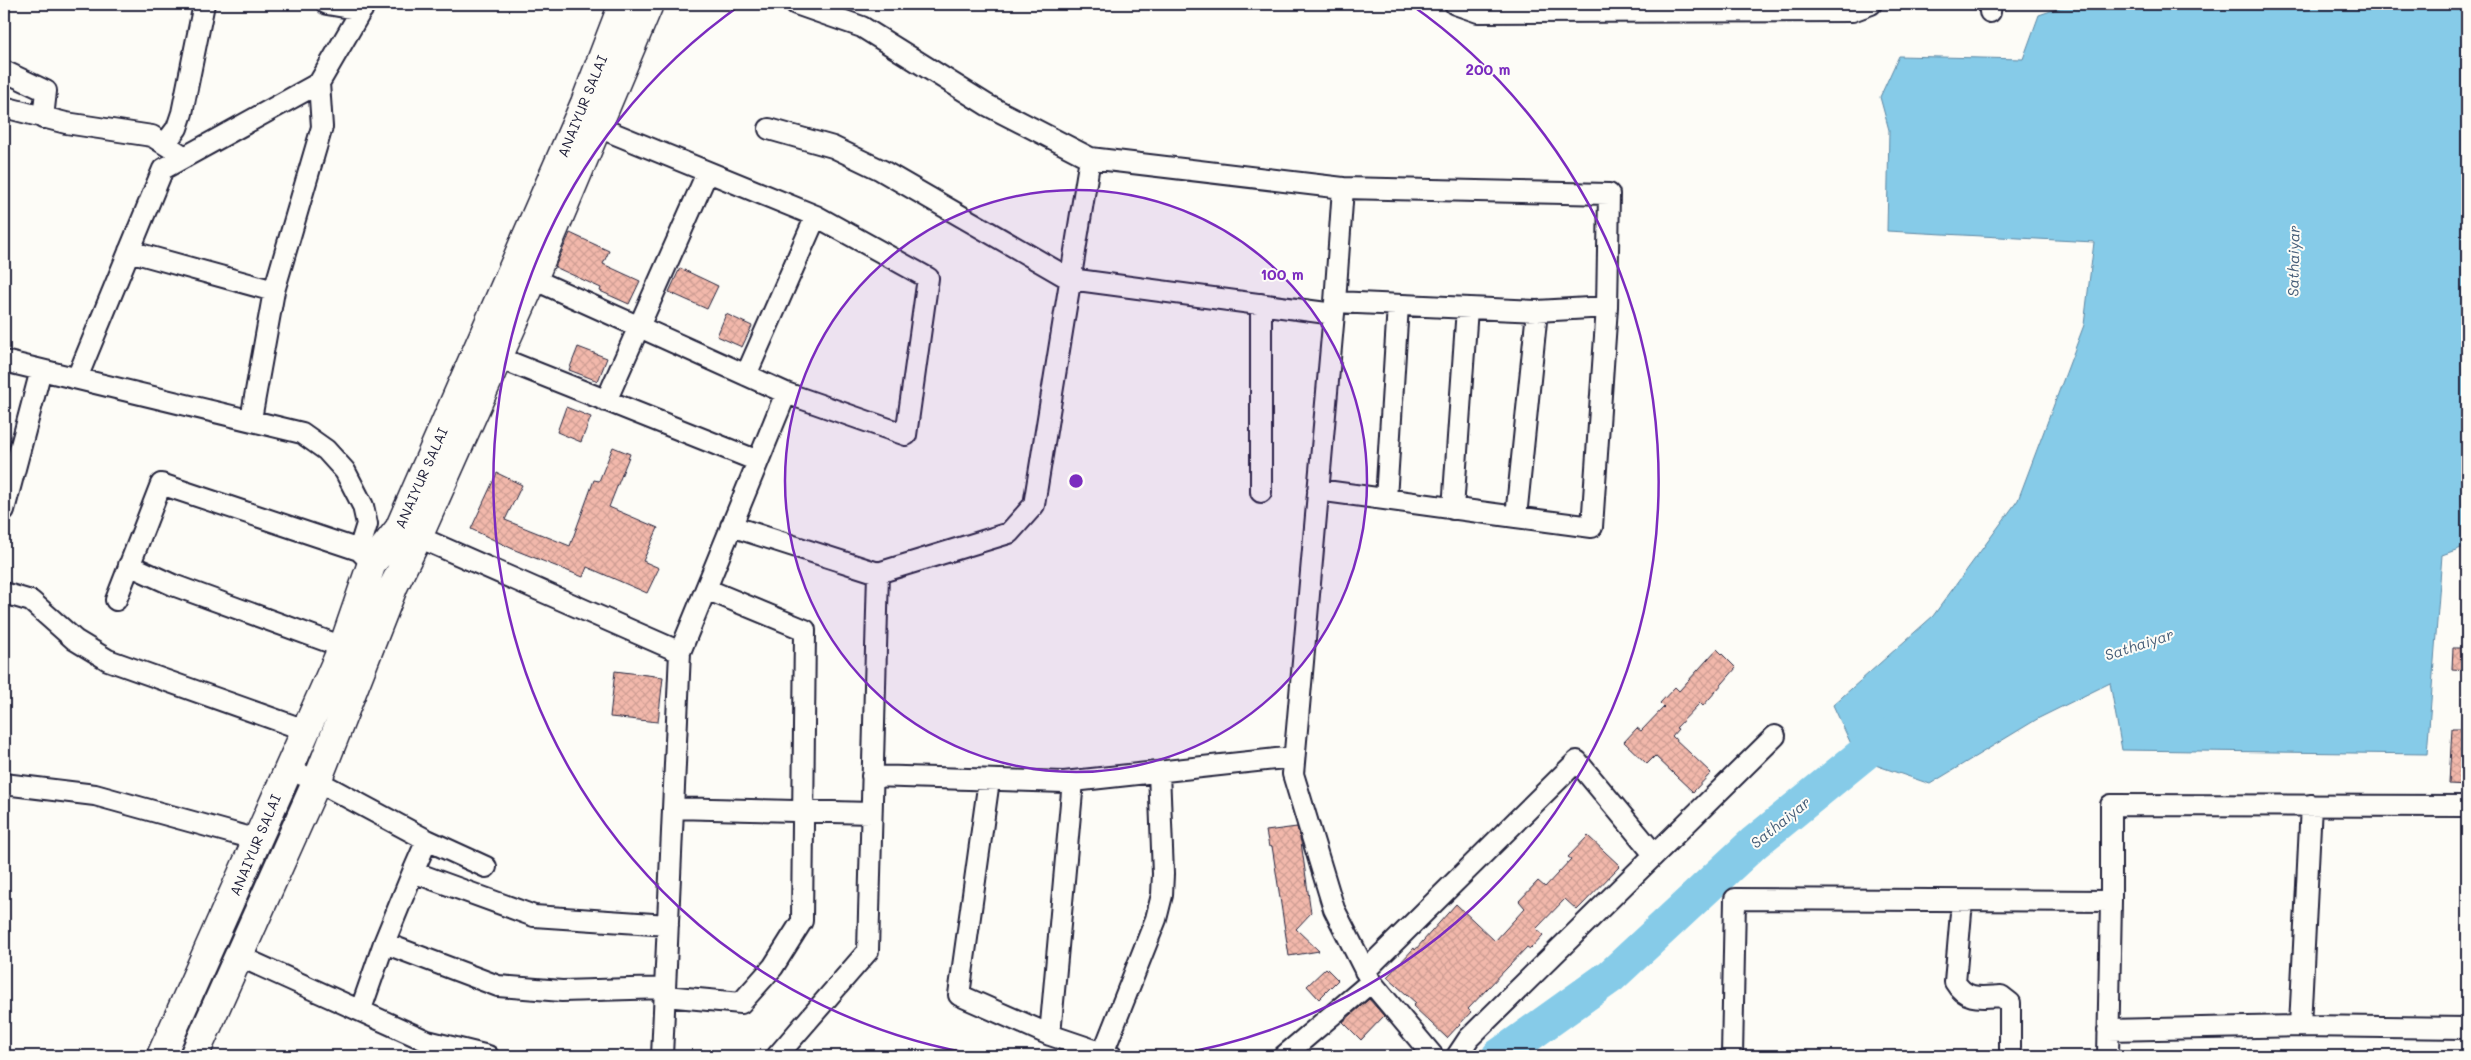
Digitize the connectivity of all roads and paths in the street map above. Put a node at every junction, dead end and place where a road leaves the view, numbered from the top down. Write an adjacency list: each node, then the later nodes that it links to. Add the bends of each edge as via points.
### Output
1 (204, 4): 15 (street, via 182,113 177,128)
2 (327, 4): 8 (street)
3 (623, 4): 48 (main road, ANAIYUR SALAI)
4 (649, 4): 13 (main road, ANAIYUR SALAI)
5 (796, 4): 17 (street, via 862,27 987,106)
6 (1455, 4): 7 (street, via 1488,12 1852,11)
7 (1872, 4)
8 (364, 7): 10 (street)
9 (4, 71): 12 (street, via 46,91)
10 (319, 83): 16 (street); 24 (street, via 322,126)
11 (4, 107): 12 (street)
12 (44, 118): 15 (street, via 152,136)
13 (598, 127): 18 (street); 22 (main road, ANAIYUR SALAI)
14 (769, 129): 23 (street, via 833,148 881,170)
15 (165, 144): 16 (street)
16 (185, 157): 21 (street, via 163,169)
17 (1090, 158): 19 (street); 23 (street)
18 (707, 173): 20 (street); 31 (street)
19 (1343, 188): 27 (street, via 1609,194); 28 (street)
20 (816, 216): 35 (street); 37 (street, via 928,278 906,434)
21 (129, 251): 24 (street); 36 (street)
22 (533, 278): 31 (street); 32 (main road, ANAIYUR SALAI)
23 (1070, 279): 25 (street); 51 (street, via 1034,505 1009,533)
24 (274, 291): 39 (street)
25 (1261, 304): 28 (street); 42 (street)
26 (1398, 305): 28 (street); 29 (street); 43 (street)
27 (1606, 307): 30 (street); 46 (street, via 1592,527)
28 (1335, 308): 41 (street)
29 (1467, 308): 30 (street); 44 (street)
30 (1537, 311): 46 (street)
31 (638, 328): 35 (street); 38 (street)
32 (497, 357): 38 (street); 48 (main road, ANAIYUR SALAI)
33 (4, 361): 34 (street)
34 (41, 370): 36 (street); 45 (street)
35 (746, 375): 37 (street)
36 (76, 378): 39 (street)
37 (786, 393): 40 (street)
38 (606, 401): 40 (street)
39 (251, 419): 49 (street, via 302,433 326,450 345,471 363,506 367,524)
40 (758, 461): 47 (street)
41 (1318, 490): 43 (street); 59 (street)
42 (1261, 492)
43 (1386, 500): 44 (street)
44 (1453, 509): 46 (street)
45 (4, 510)
46 (1516, 517)
47 (731, 526): 51 (street); 52 (street)
48 (409, 533): 49 (main road, ANAIYUR SALAI); 56 (street); 64 (main road, ANAIYUR SALAI, via 394,585)
49 (366, 556): 50 (street, via 161,484); 55 (main road, ANAIYUR SALAI)
50 (129, 566): 54 (street); 55 (street)
51 (878, 573): 62 (street)
52 (706, 588): 56 (street); 70 (street, via 805,630)
53 (4, 594): 57 (street, via 31,602 75,640 108,660)
54 (116, 600)
55 (343, 647): 57 (main road, ANAIYUR SALAI)
56 (680, 652): 69 (street)
57 (305, 730): 60 (main road, ANAIYUR SALAI)
58 (1775, 736): 74 (street)
59 (1294, 757): 61 (street); 82 (street, via 1293,774 1334,909)
60 (288, 769): 64 (street); 72 (main road, ANAIYUR SALAI)
61 (1159, 772): 65 (street); 89 (street, via 1164,874 1162,895)
62 (872, 776): 63 (street); 71 (street)
63 (989, 780): 65 (street); 88 (street, via 959,995)
64 (317, 781): 73 (street); 81 (main road, ANAIYUR SALAI)
65 (1073, 781): 88 (street)
66 (4, 784): 72 (street, via 95,795)
67 (2311, 805): 68 (street); 78 (street, via 2111,805); 85 (street)
68 (2467, 806)
69 (673, 808): 70 (street); 79 (street)
70 (803, 812): 71 (street); 83 (street, via 802,921 772,967 741,1003)
71 (871, 813): 94 (street, via 868,952)
72 (258, 840): 90 (main road, ANAIYUR SALAI)
73 (427, 840): 75 (street); 76 (street)
74 (1654, 854): 82 (street, via 1577,761); 97 (street, via 1469,1038)
75 (486, 867)
76 (412, 872): 79 (street, via 534,916); 80 (street)
77 (1962, 901): 78 (street); 98 (street, via 1735,899); 99 (street, via 1955,982 1960,990 1973,998 2002,996 2010,1003)
78 (2111, 902): 87 (street)
79 (668, 925): 83 (street)
80 (384, 943): 83 (street, via 498,986); 84 (street)
81 (241, 957): 84 (street); 91 (main road, ANAIYUR SALAI)
82 (1368, 976): 95 (street); 96 (street)
83 (665, 992): 93 (street)
84 (361, 1009): 92 (street, via 427,1041)
85 (2300, 1026): 86 (street); 87 (street)
86 (2467, 1028)
87 (2108, 1030): 100 (street)
88 (1050, 1035): 89 (street)
89 (1108, 1055)
90 (162, 1056)
91 (194, 1056)
92 (488, 1056)
93 (662, 1056)
94 (777, 1056)
95 (1284, 1056)
96 (1433, 1056)
97 (1457, 1056)
98 (1732, 1056)
99 (2010, 1056)
100 (2108, 1056)

